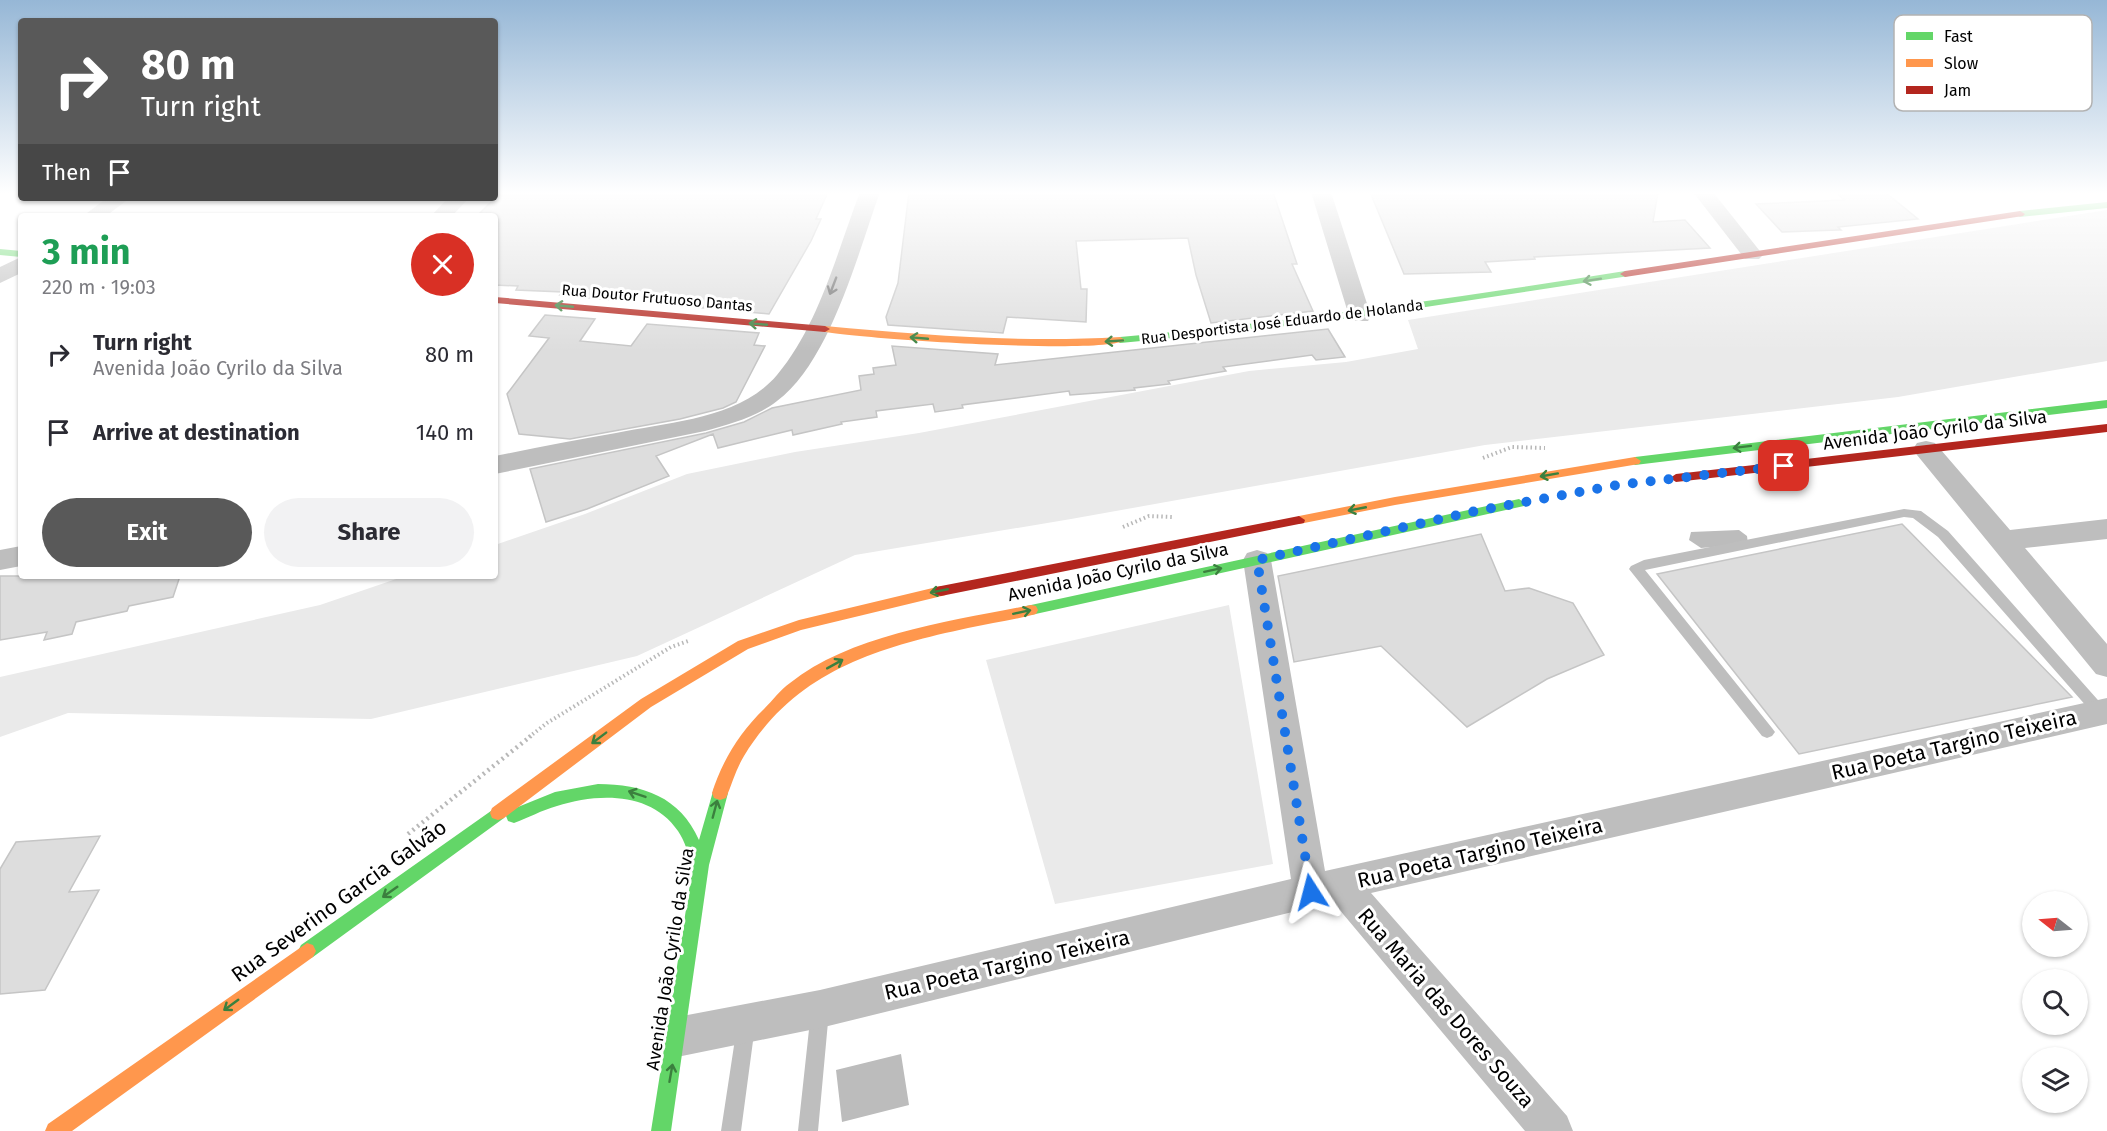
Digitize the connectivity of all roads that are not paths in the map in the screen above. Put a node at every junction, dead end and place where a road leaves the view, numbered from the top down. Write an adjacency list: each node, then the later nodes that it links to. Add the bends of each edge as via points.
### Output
1 (849, 245): 12 (street, one-way to 12)
2 (1338, 245): 11 (street)
3 (1744, 245): 7 (street)
4 (1815, 245): 7 (main road, Rua Desportista José Eduardo de Holanda)
5 (0, 252): 6 (main road)
6 (18, 254)
7 (1752, 255): 11 (main road, Rua Desportista José Eduardo de Holanda, one-way to 11)
8 (18, 265): 9 (street)
9 (0, 277)
10 (498, 300): 12 (main road, Rua Doutor Frutuoso Dantas, one-way to 10)
11 (1360, 316): 12 (main road, Rua Desportista José Eduardo de Holanda, one-way to 12, via 1084,343 970,342)
12 (816, 329): 16 (street, via 784,382 748,408 687,426)
13 (2107, 404): 25 (main road, Avenida João Cyrilo da Silva, one-way to 25, via 1594,468 1395,501 932,593 799,625 743,645)
14 (2107, 429): 15 (main road, Avenida João Cyrilo da Silva)
15 (1926, 449): 17 (main road, Avenida João Cyrilo da Silva); 20 (street)
16 (498, 464)
17 (1665, 479)
18 (1530, 501): 23 (main road, Avenida João Cyrilo da Silva)
19 (2107, 529): 20 (street)
20 (2001, 541): 24 (street)
21 (18, 557): 22 (street)
22 (0, 560)
23 (1257, 560): 29 (main road, Avenida João Cyrilo da Silva, one-way to 23, via 724,777 751,732 797,685 847,657 916,635); 30 (street)
24 (2107, 665)
25 (646, 703): 28 (main road, Rua Severino Garcia Galvão, one-way to 28)
26 (2103, 711): 27 (lane, via 1943,534 1916,514 1904,513 1636,569); 30 (street, Rua Poeta Targino Teixeira)
27 (1767, 732)
28 (437, 858): 29 (main road, one-way to 28, via 680,820 640,794 614,788 573,793 527,808); 34 (main road, Rua Severino Garcia Galvão, one-way to 34)
29 (701, 866): 33 (main road, Avenida João Cyrilo da Silva)
30 (1325, 888): 31 (street, Rua Poeta Targino Teixeira); 38 (street, Rua Maria das Dores Souza)
31 (820, 1009): 32 (street, Rua Poeta Targino Teixeira); 37 (lane)
32 (746, 1023): 33 (street, Rua Poeta Targino Teixeira); 36 (lane)
33 (677, 1036): 35 (main road, Avenida João Cyrilo da Silva, one-way to 33)
34 (55, 1131)
35 (661, 1131)
36 (731, 1131)
37 (808, 1131)
38 (1552, 1131)

